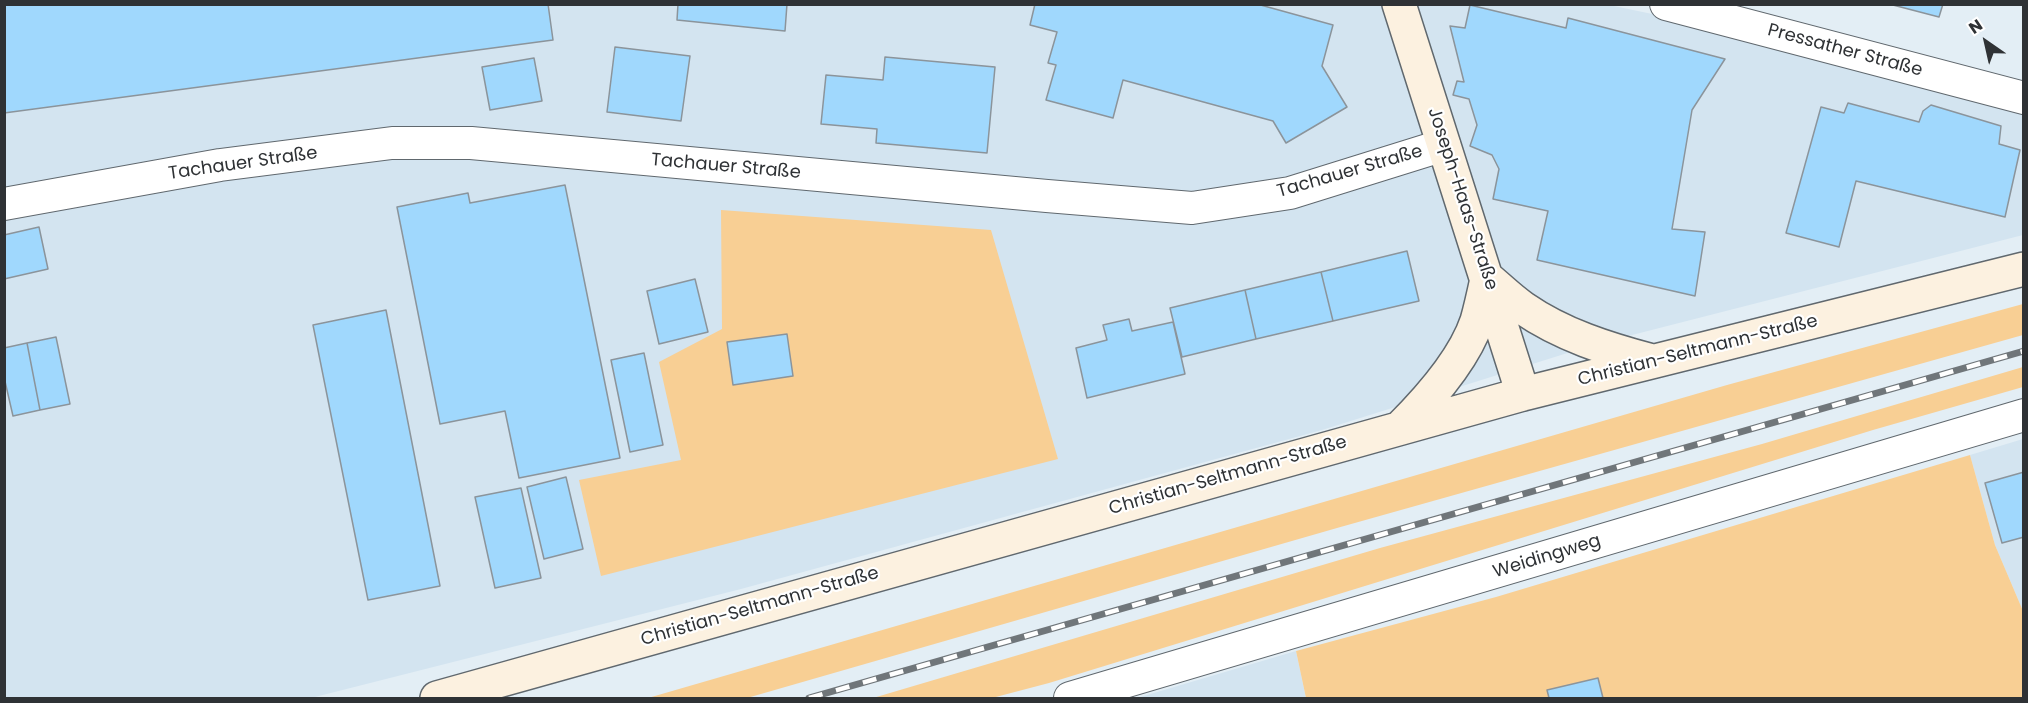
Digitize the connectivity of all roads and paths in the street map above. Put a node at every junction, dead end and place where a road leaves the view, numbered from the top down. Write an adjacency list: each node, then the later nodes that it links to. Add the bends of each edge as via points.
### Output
1 (1400, 4): 4 (main road, Joseph-Haas-Straße)
2 (1666, 4): 3 (street, Pressather Straße)
3 (2024, 98)
4 (1444, 145): 5 (street, Tachauer Straße, via 1290,193 1192,208 471,143 392,143 232,164); 7 (main road, Joseph-Haas-Straße)
5 (4, 204)
6 (2024, 269): 8 (main road, Christian-Seltmann-Straße)
7 (1487, 278): 8 (main road, via 1543,321 1593,345); 9 (main road, Joseph-Haas-Straße); 11 (main road, via 1476,323 1459,357 1425,403)
8 (1653, 362): 9 (main road, Christian-Seltmann-Straße)
9 (1523, 394): 11 (main road, Christian-Seltmann-Straße)
10 (2024, 415): 13 (street, Weidingweg)
11 (1400, 428): 12 (main road, Christian-Seltmann-Straße)
12 (437, 699)
13 (1070, 699)

